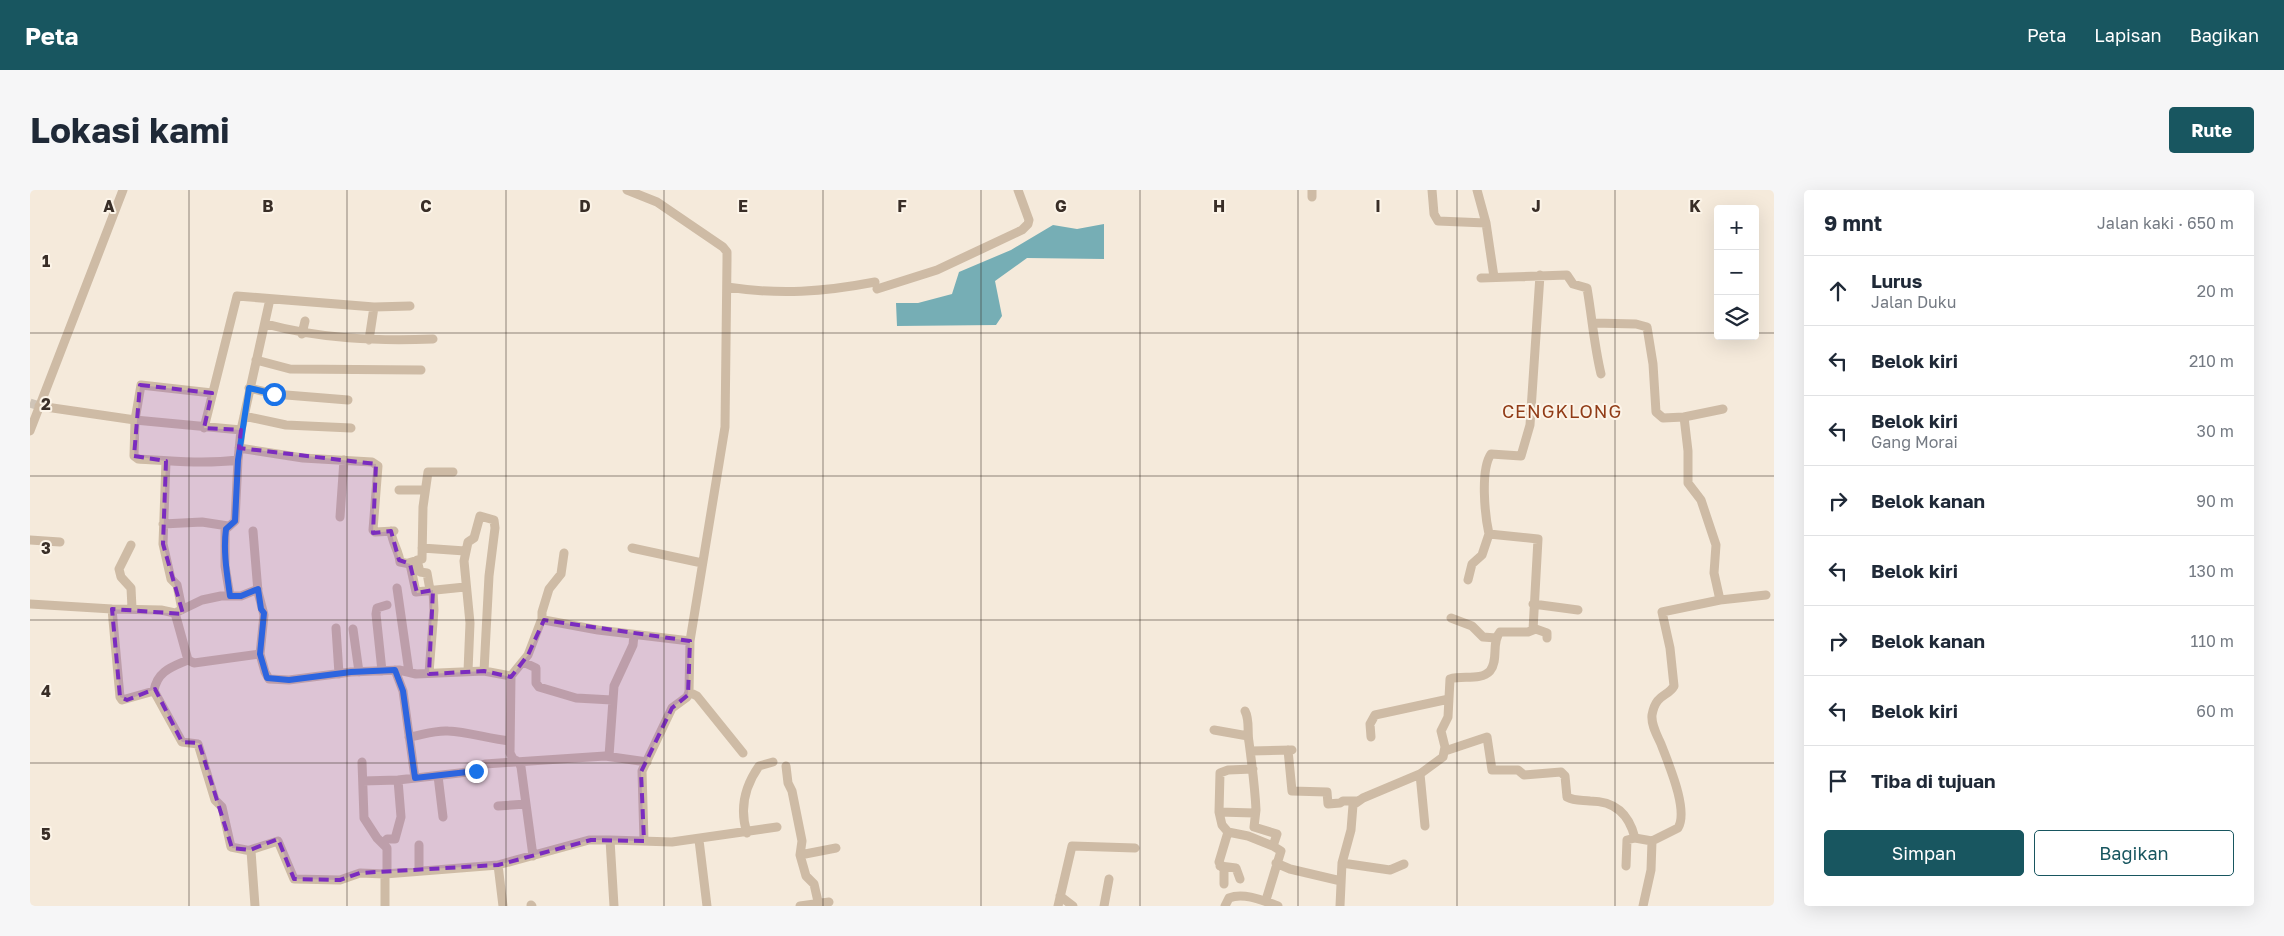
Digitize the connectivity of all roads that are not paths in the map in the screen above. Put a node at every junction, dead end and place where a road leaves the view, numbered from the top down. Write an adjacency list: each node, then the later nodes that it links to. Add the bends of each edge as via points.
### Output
1 (123, 190): 26 (street)
2 (627, 190): 10 (street, via 657,202 723,247 727,252)
3 (1018, 190): 10 (street, via 1029,222 1022,230 937,270 876,285 794,293)
4 (1432, 190): 6 (street, via 1434,214 1438,221)
5 (1476, 190): 6 (street)
6 (1486, 223): 8 (street)
7 (1540, 275): 8 (street); 15 (street, via 1567,275 1573,284 1587,288); 46 (street, via 1527,439 1520,456 1492,454 1489,457 1485,494)
8 (1494, 277): 9 (street)
9 (1481, 278)
10 (728, 287): 55 (street, via 725,427)
11 (270, 299): 13 (street); 16 (street); 24 (street, via 237,296)
12 (410, 306): 13 (street)
13 (374, 307): 19 (street)
14 (305, 321): 17 (street)
15 (1594, 323): 22 (street, via 1594,346); 29 (street, via 1636,324 1647,328 1656,412 1663,418)
16 (266, 324): 17 (street); 20 (street)
17 (302, 334): 19 (street)
18 (432, 339): 19 (street)
19 (369, 340)
20 (256, 360): 21 (street, via 297,369); 23 (street)
21 (421, 370)
22 (1601, 374)
23 (249, 388): 25 (street, via 274,394); 28 (street)
24 (212, 393): 30 (street, via 141,384); 31 (street)
25 (348, 400)
26 (39, 406): 30 (street); 34 (street)
27 (1723, 409): 29 (street)
28 (244, 416): 32 (street, via 286,425); 33 (street)
29 (1684, 417): 63 (street, via 1688,483 1701,500 1716,546 1714,573)
30 (135, 420): 31 (street); 38 (street, via 136,458)
31 (204, 428): 33 (street)
32 (351, 428)
33 (241, 430): 35 (street)
34 (30, 431)
35 (239, 448): 36 (street); 37 (street, via 303,458)
36 (238, 460): 38 (street); 44 (street, via 235,521)
37 (344, 460): 42 (street); 54 (street, via 372,462 378,466 373,530 392,531 392,543 400,553 400,562)
38 (166, 461): 43 (street)
39 (453, 472): 41 (street, via 428,472)
40 (399, 490): 41 (street)
41 (425, 490): 50 (street)
42 (340, 517)
43 (163, 524): 44 (street, via 202,522); 70 (street, via 164,553 171,579 177,585)
44 (228, 526): 62 (street, via 225,530 225,566)
45 (254, 531): 59 (street)
46 (1489, 534): 56 (street, via 1482,555 1472,564); 65 (street, via 1538,539)
47 (30, 540): 48 (street)
48 (60, 542)
49 (131, 545): 67 (street, via 119,569 121,577 131,588)
50 (422, 548): 52 (street); 54 (street, via 422,559)
51 (632, 548): 55 (street)
52 (465, 551): 57 (street); 88 (street, via 468,542 474,538 480,516 494,520)
53 (564, 554): 72 (street, via 560,574 549,590)
54 (413, 561): 60 (street, via 420,572 427,573); 60 (street, via 416,592)
55 (702, 563): 79 (street)
56 (1468, 580)
57 (465, 587): 60 (street); 87 (street, via 470,623)
58 (397, 588): 86 (street)
59 (258, 589): 62 (street, via 241,596); 80 (street, via 264,613)
60 (431, 590): 90 (street, via 434,610)
61 (1766, 595): 63 (street)
62 (230, 596): 70 (street, via 202,600)
63 (1720, 600): 131 (street, via 1662,612 1674,686 1660,696 1652,721 1676,789 1681,818 1678,828)
64 (30, 604): 68 (street)
65 (1534, 604): 69 (street); 74 (street)
66 (387, 605): 84 (street, via 377,608 376,614)
67 (132, 608): 68 (street); 70 (street)
68 (112, 609): 92 (street, via 120,697 127,700)
69 (1578, 610)
70 (179, 611): 81 (street)
71 (1451, 618): 77 (street, via 1472,626 1480,636)
72 (542, 621): 76 (street); 82 (street)
73 (336, 628): 89 (street)
74 (1533, 628): 77 (street, via 1528,632 1500,632); 78 (street, via 1547,633)
75 (352, 629): 85 (street)
76 (634, 635): 79 (street); 95 (street, via 633,645 614,686)
77 (1496, 638): 94 (street, via 1491,670 1482,676 1450,680)
78 (1547, 638)
79 (690, 642): 93 (street)
80 (260, 654): 81 (street, via 197,664); 89 (street, via 269,679)
81 (188, 660): 92 (street, via 161,673)
82 (523, 662): 91 (street); 95 (street, via 535,667 538,687 576,698)
83 (395, 670): 84 (street); 86 (street); 100 (street, via 403,691)
84 (382, 671): 85 (street)
85 (358, 672): 89 (street)
86 (409, 672): 90 (street)
87 (468, 672): 88 (street); 90 (street)
88 (484, 672): 91 (street)
89 (339, 674)
90 (429, 674)
91 (511, 676): 101 (street)
92 (154, 691): 137 (street, via 182,742 200,747 215,800 222,807 231,847)
93 (689, 692): 102 (street, via 697,696); 108 (street, via 672,708)
94 (1449, 698): 99 (street, via 1375,715 1370,724); 104 (street, via 1448,717 1441,731)
95 (612, 700): 105 (street)
96 (1245, 711): 98 (street)
97 (1214, 730): 98 (street)
98 (1248, 736): 103 (street)
99 (1371, 736)
100 (409, 737): 101 (street, via 449,731); 114 (street)
101 (510, 741): 107 (street, via 511,757)
102 (743, 752)
103 (1251, 752): 111 (street); 117 (street, via 1290,750 1292,791 1327,792 1328,804)
104 (1445, 752): 112 (street, via 1440,761); 127 (street, via 1487,737 1492,770 1518,770 1524,775 1561,772 1565,776 1567,797 1611,804 1625,816)
105 (608, 756): 107 (street); 108 (street)
106 (362, 762): 116 (street)
107 (519, 762): 113 (street, via 481,765 476,774); 118 (street)
108 (647, 762): 130 (street, via 641,773)
109 (773, 762): 126 (street, via 759,766 751,778 743,816)
110 (786, 766): 138 (street, via 802,841)
111 (1253, 769): 120 (street); 121 (street, via 1220,773)
112 (1420, 774): 117 (street); 123 (street)
113 (438, 776): 114 (street); 122 (street)
114 (415, 778): 115 (street)
115 (398, 780): 116 (street); 132 (street, via 400,819 395,839 387,839)
116 (363, 781): 132 (street, via 364,818)
117 (1358, 801): 141 (street, via 1353,805 1351,830)
118 (526, 804): 119 (street); 139 (street)
119 (498, 806)
120 (1256, 810): 121 (street, via 1254,813); 134 (street, via 1254,827 1277,834)
121 (1219, 812): 125 (street, via 1222,825)
122 (443, 817)
123 (1425, 826)
124 (776, 827): 126 (street)
125 (1228, 832): 134 (street); 144 (street)
126 (747, 833): 129 (street)
127 (1635, 838): 131 (street); 145 (street, via 1627,840)
128 (610, 840): 130 (street); 139 (street, via 589,840); 159 (street)
129 (699, 840): 130 (street); 160 (street)
130 (644, 841)
131 (1652, 841): 168 (street, via 1651,870)
132 (383, 844): 147 (street, via 388,852)
133 (419, 845): 146 (street)
134 (1273, 846): 140 (street, via 1280,852)
135 (836, 848): 138 (street)
136 (1135, 848): 152 (street, via 1072,846)
137 (250, 850): 147 (street, via 278,841 297,880 340,880 360,873); 156 (street)
138 (800, 855): 155 (street, via 805,874 814,884)
139 (533, 856): 143 (street)
140 (1276, 863): 150 (street, via 1290,870); 153 (street)
141 (1342, 863): 142 (street, via 1390,870); 150 (street)
142 (1404, 864)
143 (498, 865): 146 (street); 158 (street)
144 (1220, 866): 149 (street, via 1236,868); 151 (street, via 1224,870)
145 (1626, 866)
146 (419, 871): 147 (street)
147 (386, 874): 157 (street)
148 (1109, 879): 164 (street)
149 (1240, 879)
150 (1341, 881): 167 (street)
151 (1224, 884)
152 (1060, 896): 162 (street); 163 (street)
153 (1266, 900): 165 (street, via 1232,896); 166 (street)
154 (829, 902): 155 (street)
155 (818, 905): 161 (street)
156 (255, 906)
157 (385, 906)
158 (503, 906)
159 (614, 906)
160 (707, 906)
161 (804, 906)
162 (1058, 906)
163 (1073, 906)
164 (1104, 906)
165 (1225, 906)
166 (1278, 906)
167 (1340, 906)
168 (1643, 906)

